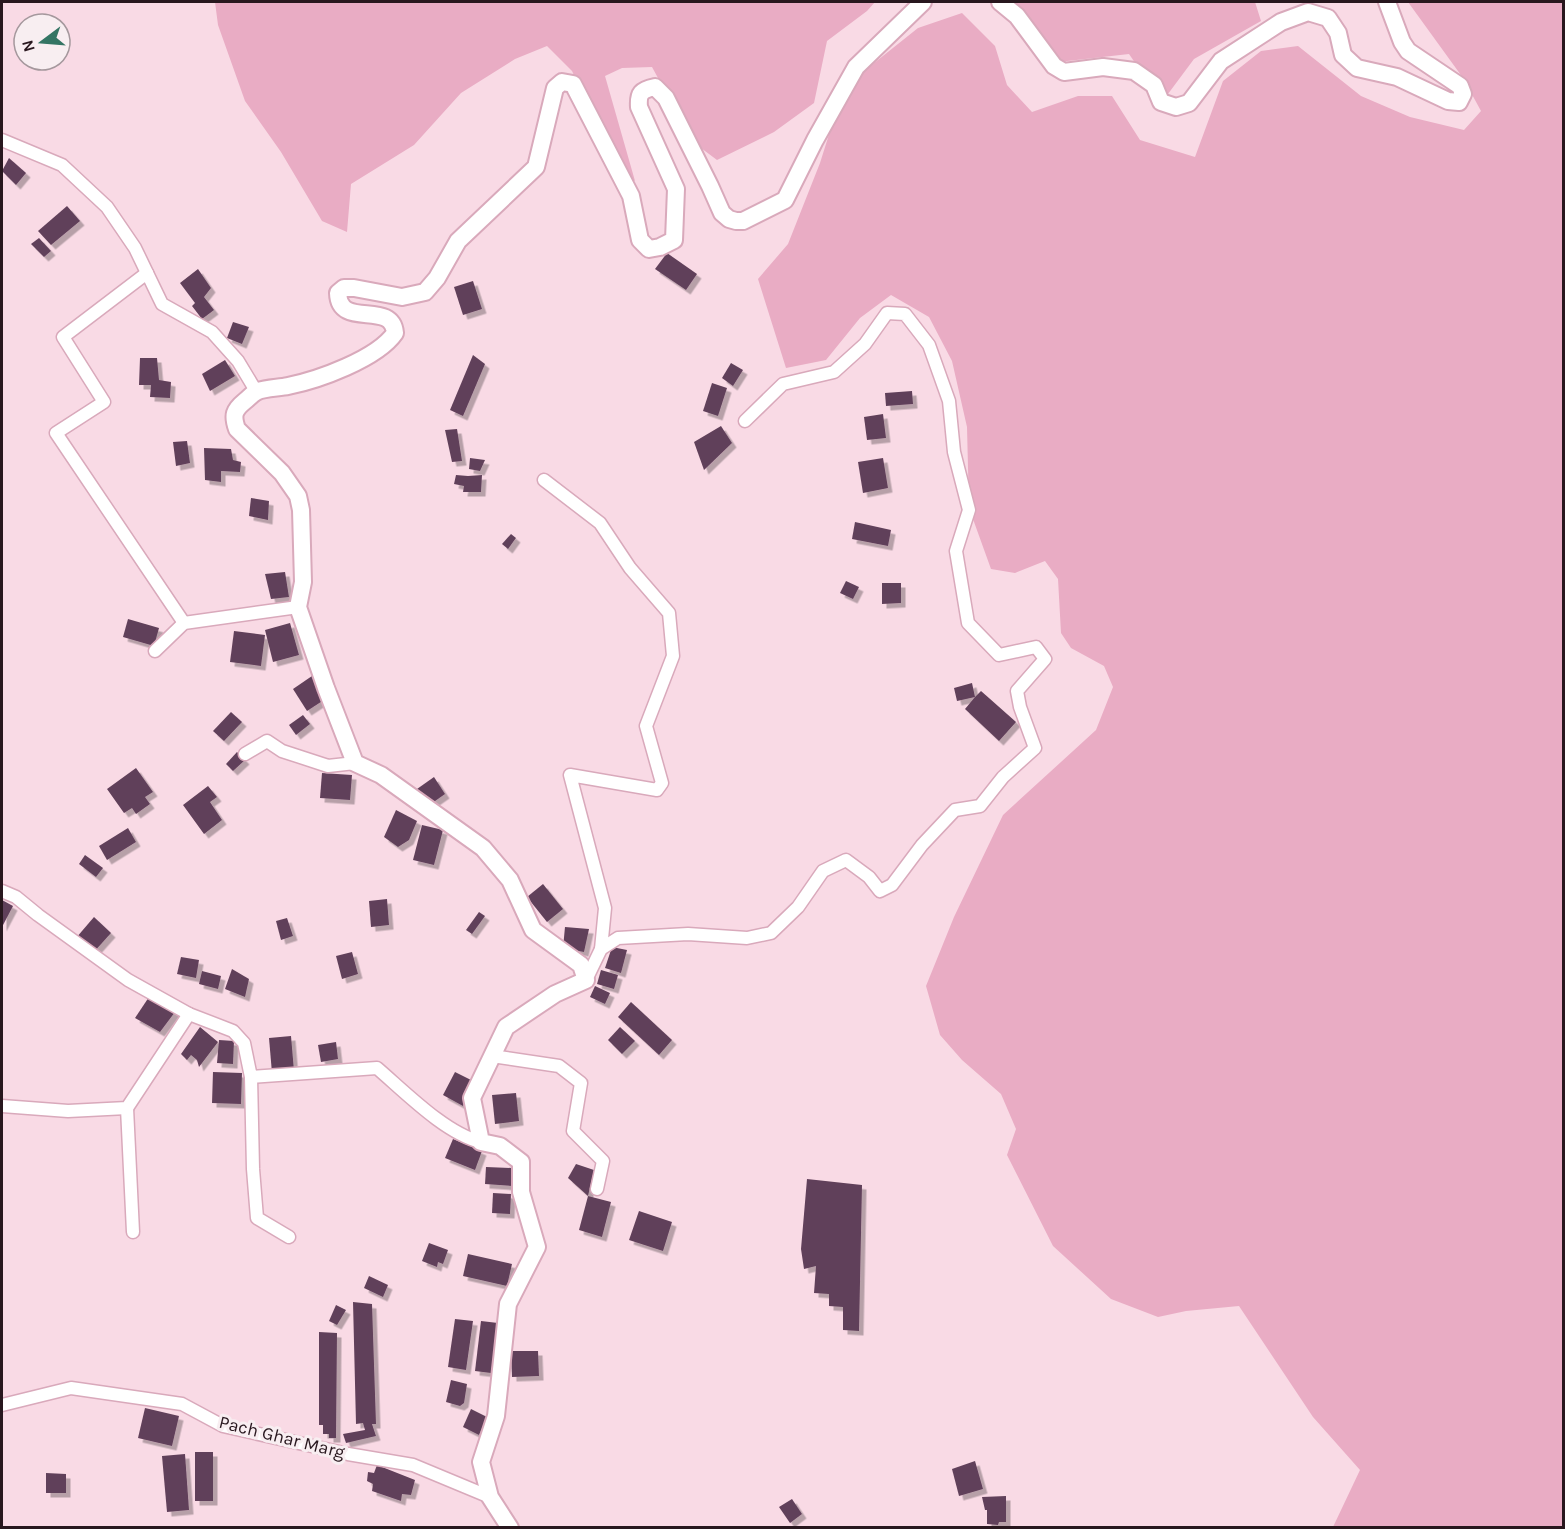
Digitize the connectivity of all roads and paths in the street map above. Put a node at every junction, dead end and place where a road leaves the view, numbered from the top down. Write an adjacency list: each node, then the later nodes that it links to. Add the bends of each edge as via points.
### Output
1 (923, 2): 6 (street, via 856,67 785,200 743,221 729,219 722,213 666,98 655,87 641,92 639,107 676,189 674,240 660,248 649,249 640,240 631,196 573,84 562,82 555,88 536,167 458,241 425,292 402,297 344,288 338,293 338,299 351,313 386,317 393,324 395,333 388,343 325,376)
2 (1000, 2): 3 (street, via 1017,16 1054,66 1064,72 1103,67 1134,70 1154,85 1161,102 1176,107 1189,103 1221,61 1281,22 1308,12 1328,18 1338,33 1343,55 1357,68 1397,77 1448,101 1459,102 1463,94 1460,86 1408,51)
3 (1387, 2)
4 (2, 141): 5 (street, via 62,165 107,207)
5 (147, 273): 6 (street, via 162,304 212,332 238,361); 10 (street, via 63,337 104,402 56,434)
6 (256, 391): 9 (street, via 238,407 234,420 237,429 282,473 298,496 302,510 303,582)
7 (745, 421): 15 (street, via 783,384 834,372 865,344 887,313 905,314 929,345 949,401 954,452 969,510 956,551 968,622 999,655 1036,647 1045,658 1017,691 1035,748 1003,777 980,806 955,810 892,885 880,891 846,860 823,871 798,907 771,933 747,938 688,933 618,938)
8 (544, 480): 15 (street, via 600,523 630,568 669,613 673,656 646,726 662,783 657,790 570,775 605,908)
9 (298, 607): 10 (street); 13 (street)
10 (184, 623): 11 (street)
11 (155, 651)
12 (245, 754): 13 (street, via 267,741 282,751 328,766)
13 (355, 762): 16 (street, via 381,775 483,848 510,880 533,930 581,965)
14 (2, 891): 17 (street, via 16,897 128,980)
15 (601, 949): 16 (street)
16 (586, 980): 18 (street, via 555,994 506,1027)
17 (189, 1014): 19 (street, via 233,1031 244,1043); 21 (street)
18 (492, 1056): 22 (street, via 472,1098); 23 (street, via 559,1066 581,1083 573,1131 603,1161)
19 (252, 1077): 22 (street, via 378,1068 427,1112 469,1139); 25 (street, via 256,1218)
20 (2, 1106): 21 (street, via 68,1111)
21 (127, 1108): 24 (street)
22 (481, 1142): 27 (street, via 500,1146 521,1162 521,1192 537,1247 508,1304 496,1416 481,1462)
23 (597, 1189)
24 (132, 1232)
25 (289, 1237)
26 (2, 1405): 27 (street, Pach Ghar Marg, via 71,1389 182,1404 223,1426 413,1465)
27 (490, 1497): 28 (street)
28 (510, 1527)

